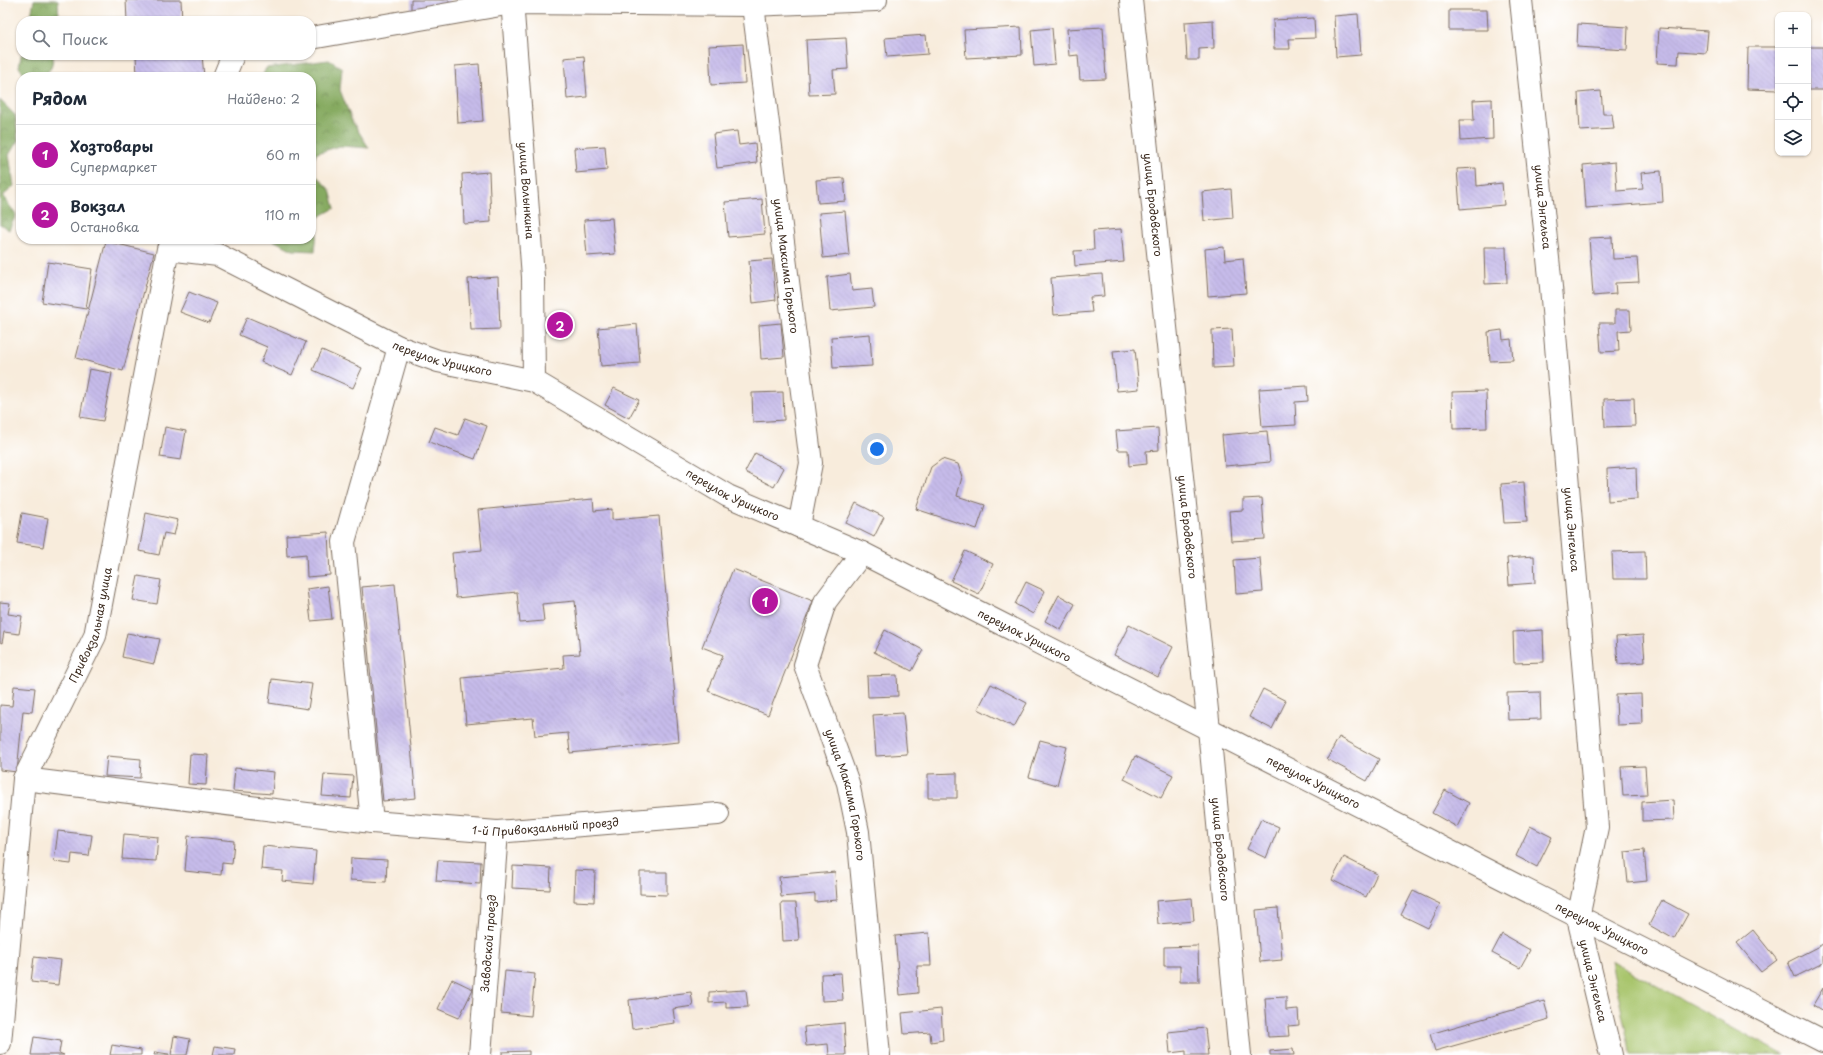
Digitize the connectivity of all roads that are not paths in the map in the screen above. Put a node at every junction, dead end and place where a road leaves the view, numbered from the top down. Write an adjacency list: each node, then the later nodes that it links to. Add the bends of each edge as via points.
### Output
1 (876, 0): 5 (street)
2 (1131, 0): 14 (street, улица Бродовского)
3 (1521, 0): 19 (street, улица Энгельса, via 1551,286 1597,827)
4 (512, 2): 5 (street); 6 (street); 11 (street, улица Волынкина, via 533,277)
5 (753, 5): 12 (street, улица Максима Горького, via 811,463)
6 (316, 37)
7 (232, 60): 8 (street)
8 (226, 72)
9 (214, 247): 10 (street, переулок Урицкого); 15 (street, Привокзальная улица, via 168,250 95,636)
10 (399, 347): 11 (street, переулок Урицкого, via 438,361); 17 (street, via 344,542)
11 (534, 381): 12 (street, переулок Урицкого, via 728,496)
12 (799, 526): 13 (street, переулок Урицкого)
13 (862, 553): 14 (street, переулок Урицкого); 23 (street, улица Максима Горького, via 825,602 805,665 848,783 858,832)
14 (1209, 729): 19 (street, переулок Урицкого); 24 (street, улица Бродовского)
15 (24, 779): 17 (street, 1-й Привокзальный проезд); 21 (street, Привокзальная улица)
16 (718, 814): 18 (street, 1-й Привокзальный проезд)
17 (372, 822): 18 (street, 1-й Привокзальный проезд)
18 (497, 832): 22 (street, Заводской проезд)
19 (1578, 918): 20 (street, переулок Урицкого); 25 (street, улица Энгельса)
20 (1823, 1042)
21 (0, 1043)
22 (480, 1055)
23 (879, 1055)
24 (1240, 1055)
25 (1611, 1055)

